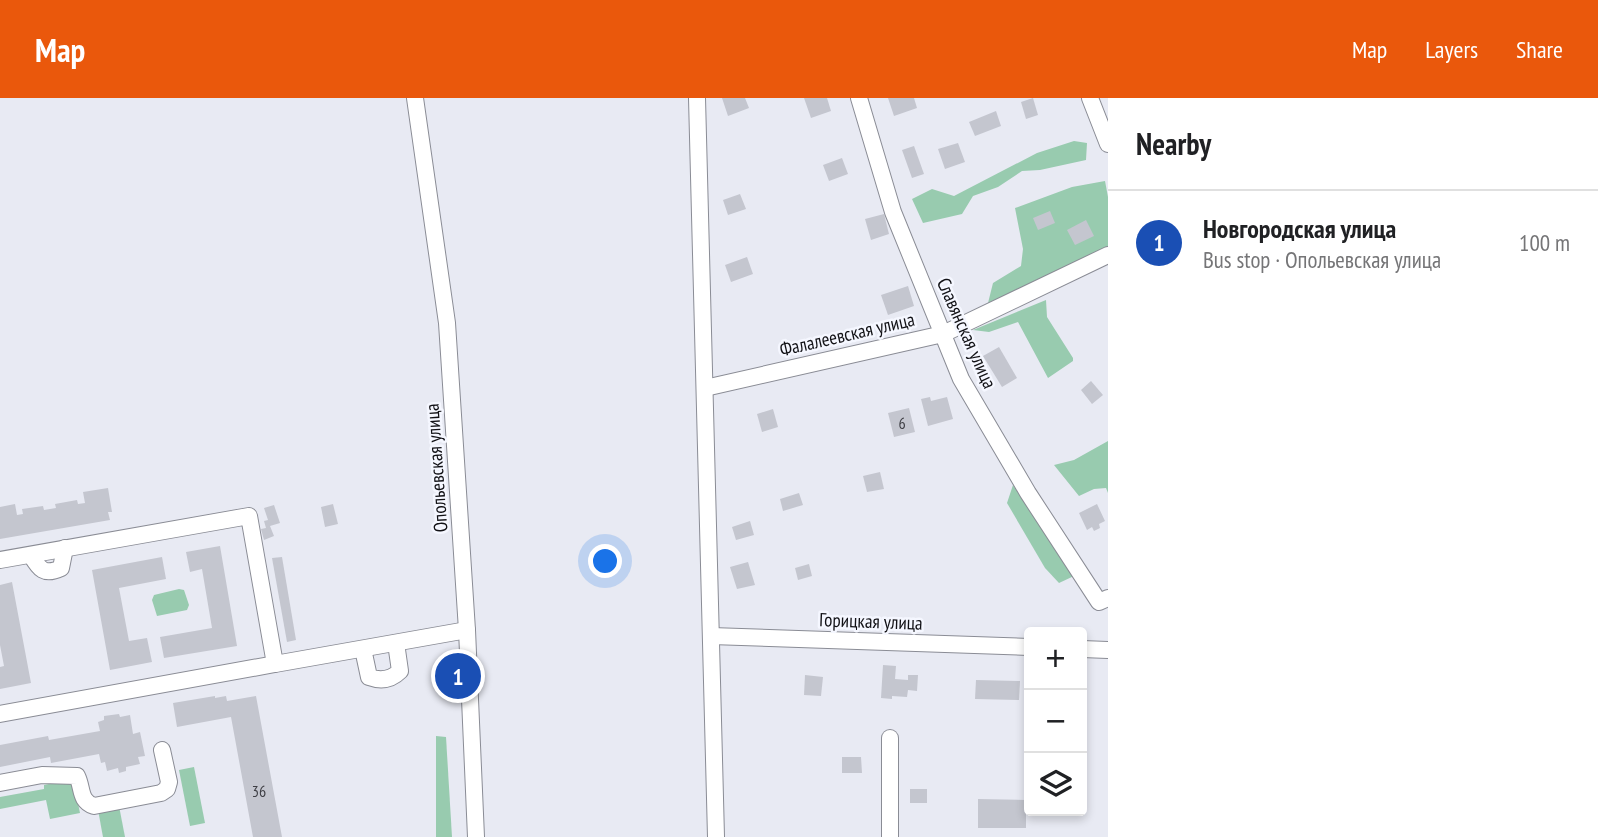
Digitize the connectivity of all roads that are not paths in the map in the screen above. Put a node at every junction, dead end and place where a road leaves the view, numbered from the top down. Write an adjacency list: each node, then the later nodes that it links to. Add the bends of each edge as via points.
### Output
1 (415, 98): 11 (street, Опольевская улица, via 447,323)
2 (697, 98): 8 (street)
3 (859, 98): 7 (street, Славянская улица, via 893,212)
4 (1090, 98): 5 (street)
5 (1108, 144)
6 (1108, 255): 7 (street, Фалалеевская улица)
7 (943, 334): 8 (street, Фалалеевская улица); 10 (street, Славянская улица, via 961,379 994,437)
8 (705, 388): 12 (street)
9 (0, 560): 18 (street, via 249,516)
10 (1103, 600)
11 (467, 630): 13 (street); 23 (street, Опольевская улица)
12 (711, 636): 14 (street, Горицкая улица); 24 (street)
13 (396, 643): 15 (street); 15 (street, via 400,671 385,679 369,677)
14 (1024, 647)
15 (363, 649): 18 (street)
16 (1087, 649): 17 (street)
17 (1108, 650)
18 (275, 664): 19 (street)
19 (0, 714)
20 (890, 738): 25 (street)
21 (162, 750): 22 (street, via 169,782 161,793 94,806 83,799 76,776 42,775)
22 (0, 783)
23 (476, 837)
24 (716, 837)
25 (890, 837)

